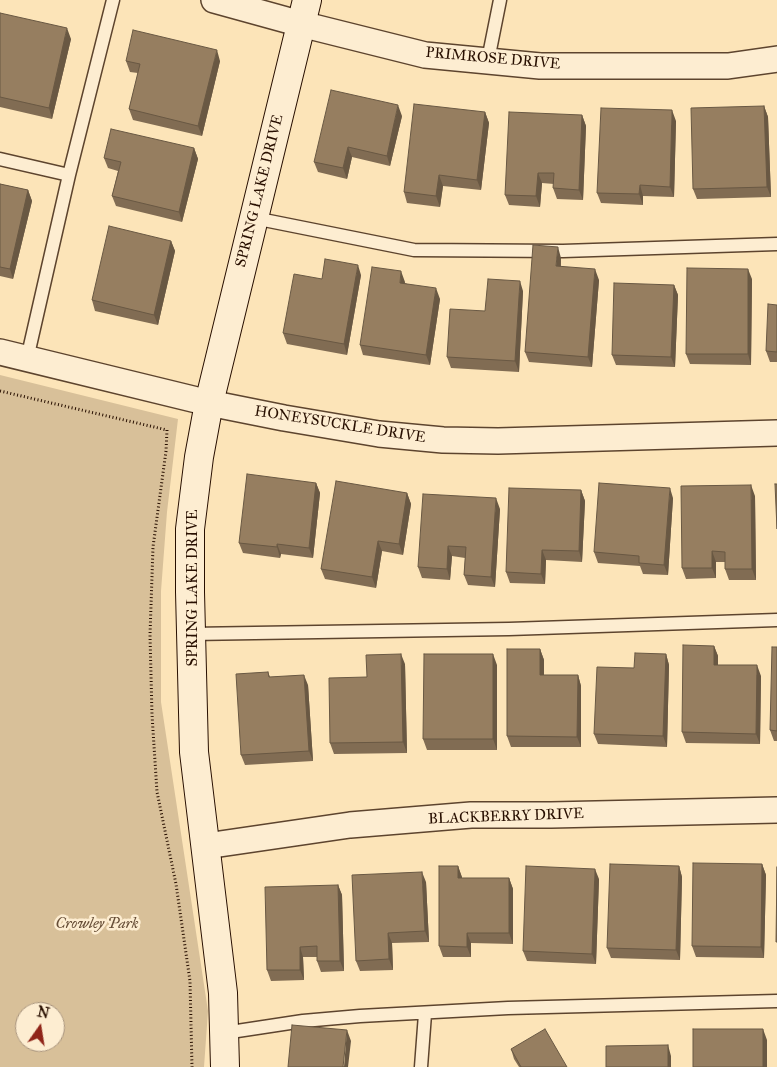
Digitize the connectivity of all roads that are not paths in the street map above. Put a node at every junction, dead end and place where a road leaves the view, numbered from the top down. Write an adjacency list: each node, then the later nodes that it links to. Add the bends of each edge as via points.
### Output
1 (113, 0): 8 (lane)
2 (214, 0): 4 (street, PRIMROSE DRIVE)
3 (500, 0): 6 (lane)
4 (304, 12): 6 (street, PRIMROSE DRIVE, via 425,54); 9 (street, SPRING LAKE DRIVE)
5 (777, 59): 6 (street, PRIMROSE DRIVE, via 728,66 540,66)
6 (488, 60)
7 (0, 159): 8 (lane)
8 (68, 175): 12 (lane)
9 (254, 218): 10 (lane, via 414,250 563,251); 13 (street, SPRING LAKE DRIVE)
10 (777, 244)
11 (0, 352): 12 (street, HONEYSUCKLE DRIVE)
12 (27, 359): 13 (street, HONEYSUCKLE DRIVE)
13 (209, 403): 14 (street, HONEYSUCKLE DRIVE, via 370,432 442,440); 16 (street, SPRING LAKE DRIVE, via 190,529)
14 (777, 433)
15 (777, 620): 16 (lane)
16 (191, 634): 18 (street, SPRING LAKE DRIVE, via 194,752)
17 (777, 810): 18 (street, BLACKBERRY DRIVE, via 471,815 350,825)
18 (206, 846): 21 (street, SPRING LAKE DRIVE, via 223,993)
19 (777, 1001): 20 (lane, via 508,1008)
20 (425, 1014): 21 (lane, via 360,1016); 23 (lane)
21 (224, 1034): 22 (street, SPRING LAKE DRIVE)
22 (225, 1067)
23 (421, 1067)

